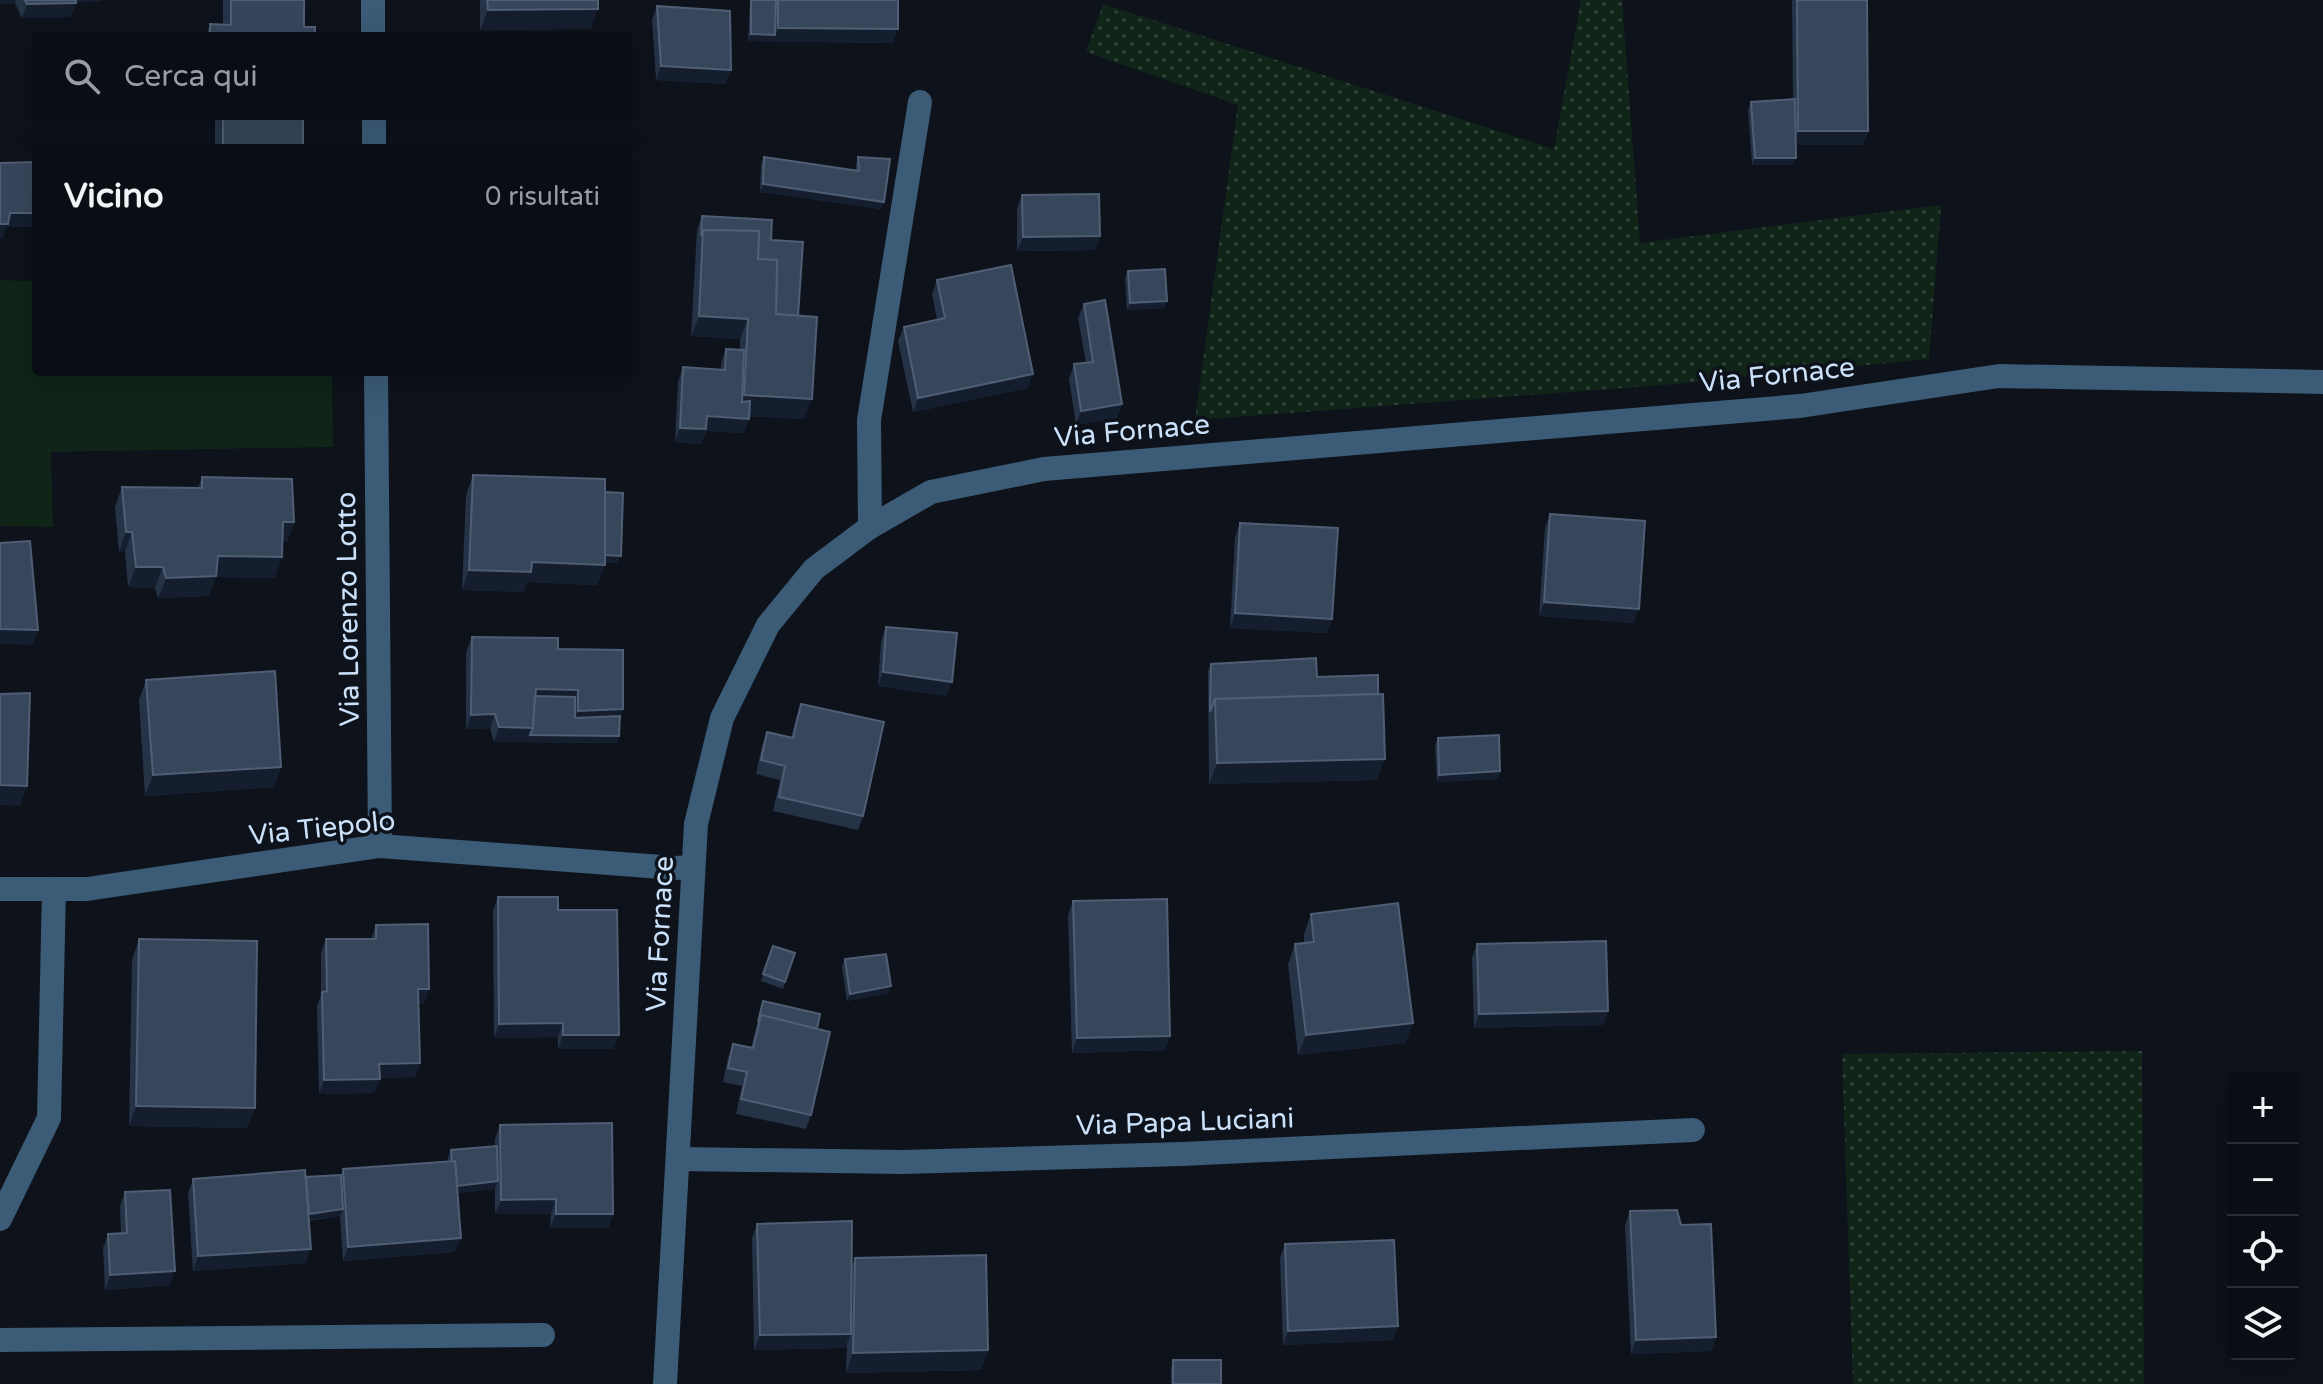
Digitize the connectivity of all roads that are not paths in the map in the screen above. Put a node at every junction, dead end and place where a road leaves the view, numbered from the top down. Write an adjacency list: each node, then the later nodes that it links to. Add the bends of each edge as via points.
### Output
1 (373, 0): 2 (street)
2 (373, 32)
3 (920, 102): 8 (street, via 869,420)
4 (374, 120): 5 (street)
5 (374, 144)
6 (376, 376): 9 (street, Via Lorenzo Lotto)
7 (2323, 382): 8 (street, Via Fornace, via 1999,376 1800,406 1044,469 931,492)
8 (870, 527): 10 (street, Via Fornace, via 814,569 768,625 722,718 696,824)
9 (380, 846): 10 (street, Via Tiepolo); 12 (street, Via Tiepolo, via 87,889)
10 (693, 867): 14 (street, Via Fornace)
11 (0, 889): 12 (street, Via Tiepolo)
12 (54, 889): 15 (street, via 49,1118)
13 (1693, 1130): 14 (street, Via Papa Luciani, via 950,1161)
14 (679, 1159): 18 (street, Via Fornace)
15 (0, 1219)
16 (543, 1335): 17 (street)
17 (0, 1340)
18 (665, 1384)

